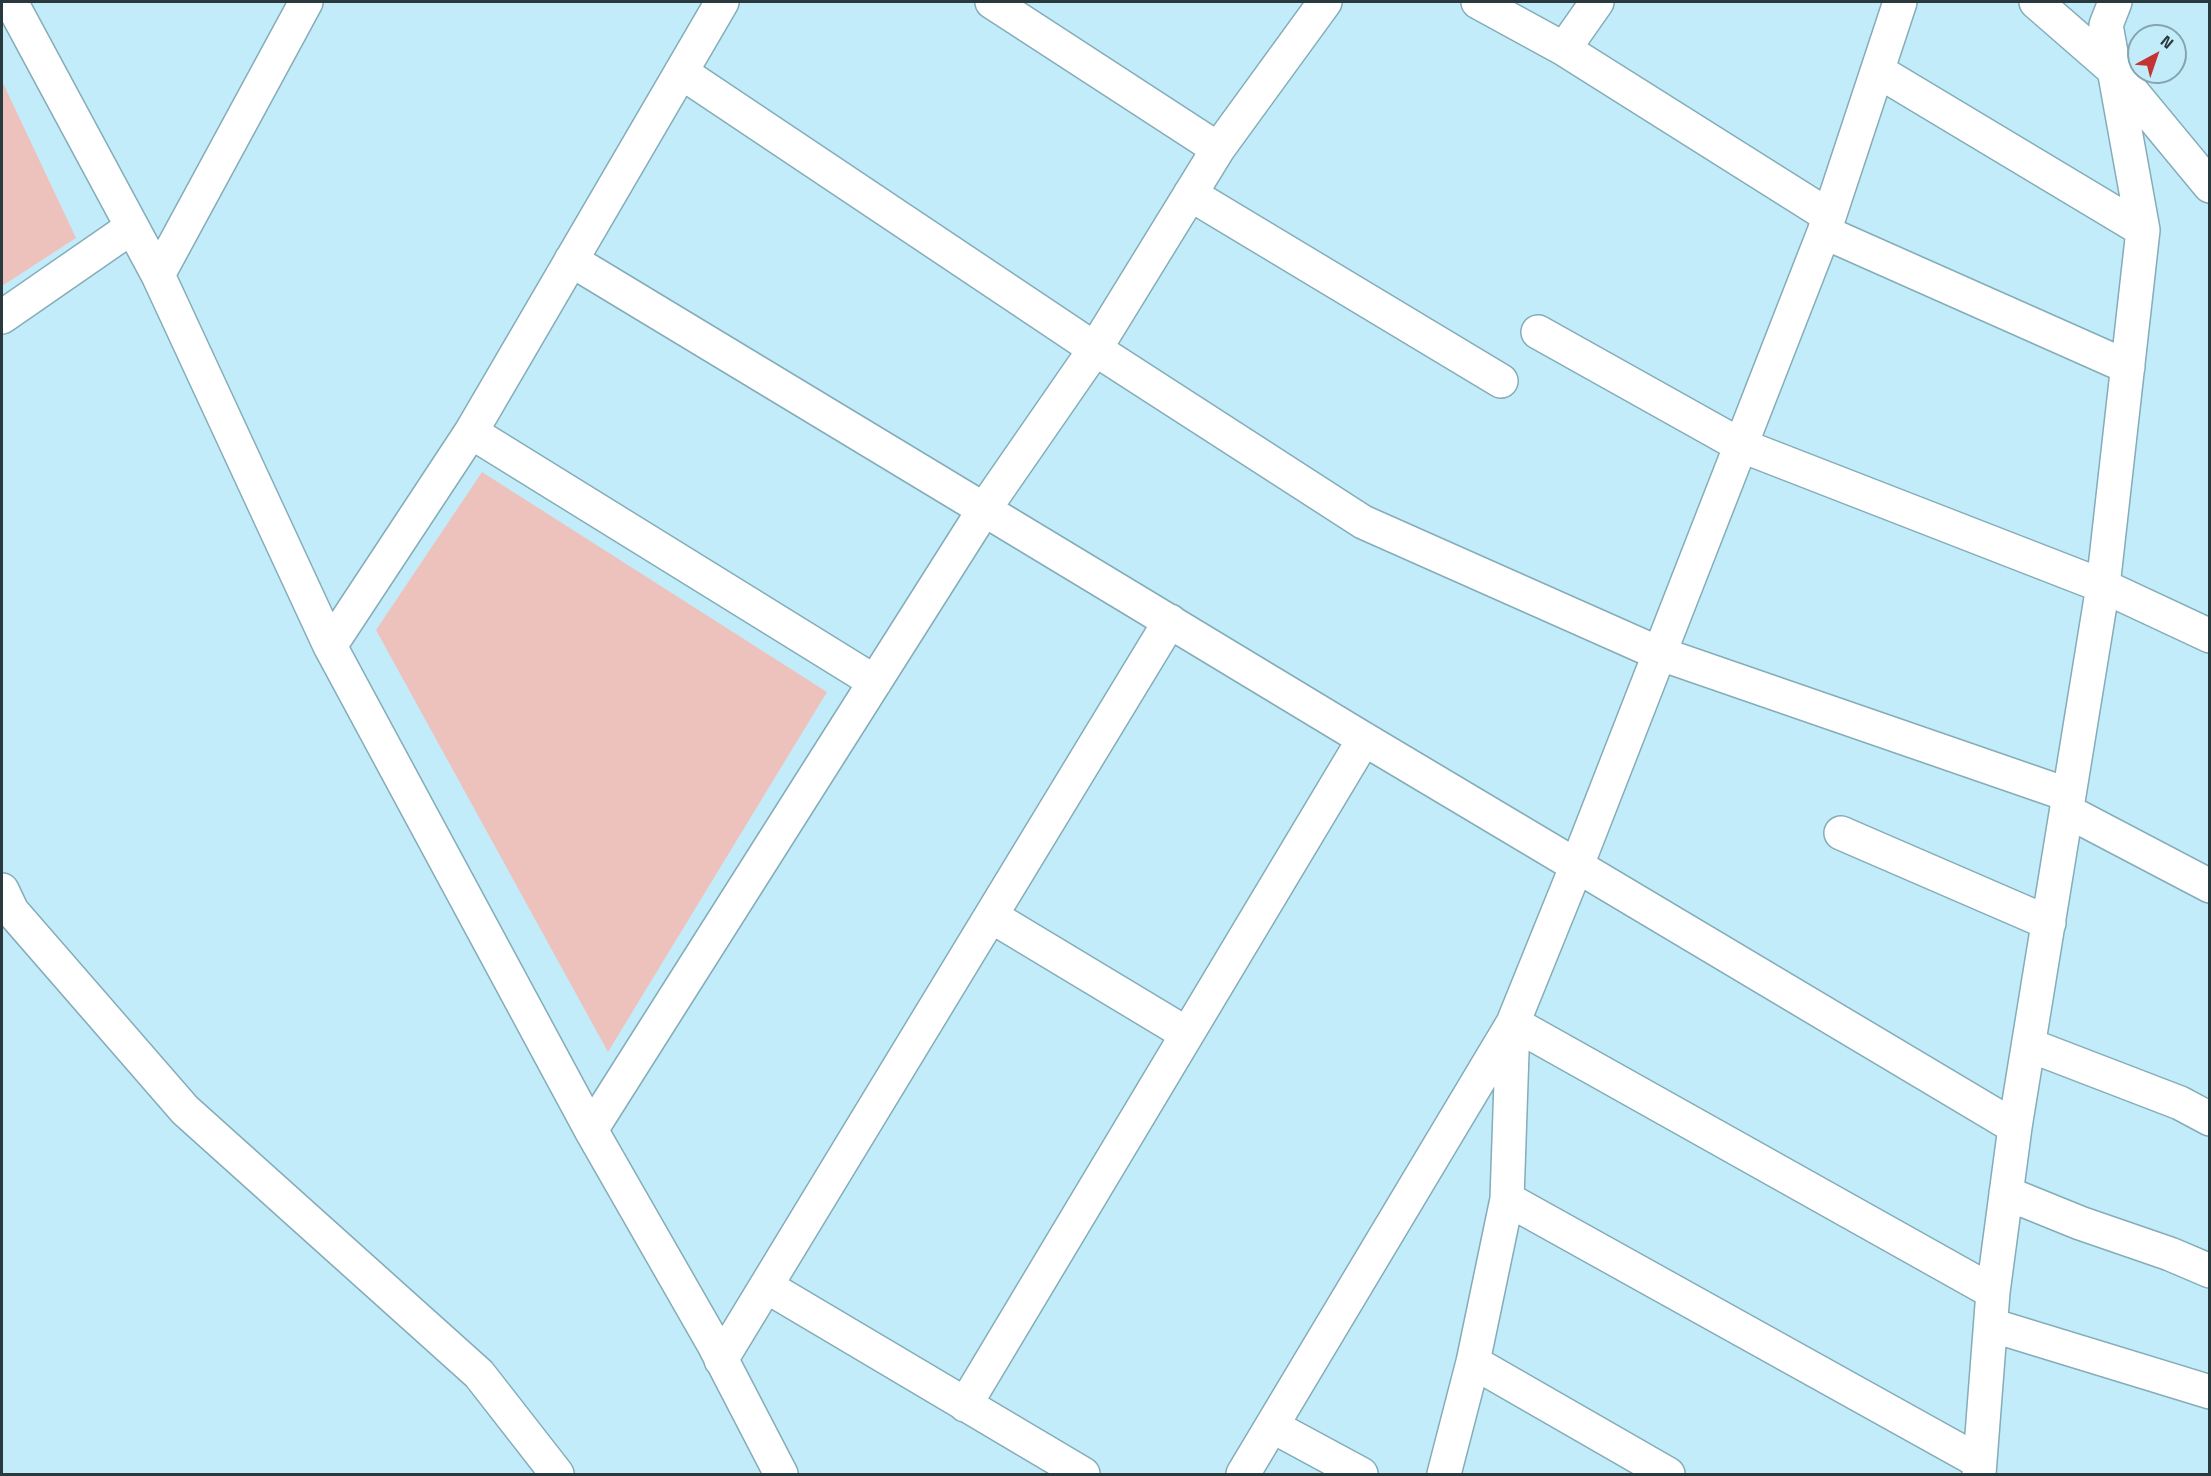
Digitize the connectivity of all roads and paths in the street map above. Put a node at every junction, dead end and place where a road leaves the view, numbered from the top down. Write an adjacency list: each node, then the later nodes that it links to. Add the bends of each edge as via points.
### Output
1 (11, 2): 19 (street)
2 (306, 2): 22 (street)
3 (722, 2): 14 (street)
4 (992, 2): 15 (street)
5 (1325, 2): 15 (street)
6 (1478, 2): 11 (street)
7 (1597, 2): 11 (street)
8 (1900, 2): 13 (street)
9 (2036, 2): 12 (street)
10 (2115, 2): 12 (street, via 2106,25)
11 (1564, 49): 18 (street)
12 (2114, 70): 16 (street); 20 (street)
13 (1878, 71): 18 (street); 20 (street)
14 (681, 72): 21 (street); 25 (street)
15 (1218, 149): 17 (street)
16 (2210, 186)
17 (1190, 194): 25 (street); 27 (street)
18 (1826, 224): 26 (street); 29 (street)
19 (132, 227): 22 (street); 23 (street)
20 (2143, 230): 26 (street)
21 (571, 260): 28 (street); 30 (street)
22 (158, 275): 34 (street)
23 (2, 317)
24 (1538, 332): 29 (street)
25 (1095, 349): 30 (street); 35 (street, via 1362,522)
26 (2128, 367): 31 (street)
27 (1501, 381)
28 (471, 432): 34 (street); 36 (street)
29 (1740, 445): 31 (street); 35 (street)
30 (985, 508): 32 (street); 36 (street)
31 (2103, 586): 33 (street); 38 (street)
32 (1170, 621): 37 (street); 43 (street)
33 (2209, 634)
34 (330, 646): 50 (street)
35 (1658, 653): 38 (street); 40 (street)
36 (875, 682): 50 (street)
37 (1364, 739): 40 (street); 46 (street)
38 (2068, 803): 41 (street); 44 (street)
39 (1841, 833): 44 (street)
40 (1577, 865): 45 (street); 49 (street)
41 (2210, 886)
42 (2, 890): 63 (street, via 12,911 185,1110 479,1374)
43 (991, 916): 46 (street); 54 (street)
44 (2049, 922): 47 (street)
45 (1513, 1023): 52 (street); 55 (street); 61 (street)
46 (1187, 1034): 60 (street)
47 (2029, 1045): 48 (street); 49 (street)
48 (2210, 1119)
49 (2015, 1127): 51 (street)
50 (591, 1130): 57 (street)
51 (2006, 1193): 53 (street); 55 (street)
52 (1508, 1199): 58 (street); 62 (street)
53 (2210, 1271)
54 (766, 1286): 57 (street); 60 (street)
55 (1993, 1292): 56 (street)
56 (1991, 1324): 59 (street); 62 (street)
57 (721, 1360): 64 (street)
58 (1473, 1362): 68 (street); 69 (street)
59 (2210, 1392)
60 (965, 1405): 65 (street)
61 (1272, 1426): 66 (street); 67 (street)
62 (1981, 1471)
63 (557, 1474)
64 (781, 1474)
65 (1083, 1474)
66 (1243, 1474)
67 (1361, 1474)
68 (1444, 1474)
69 (1668, 1474)

